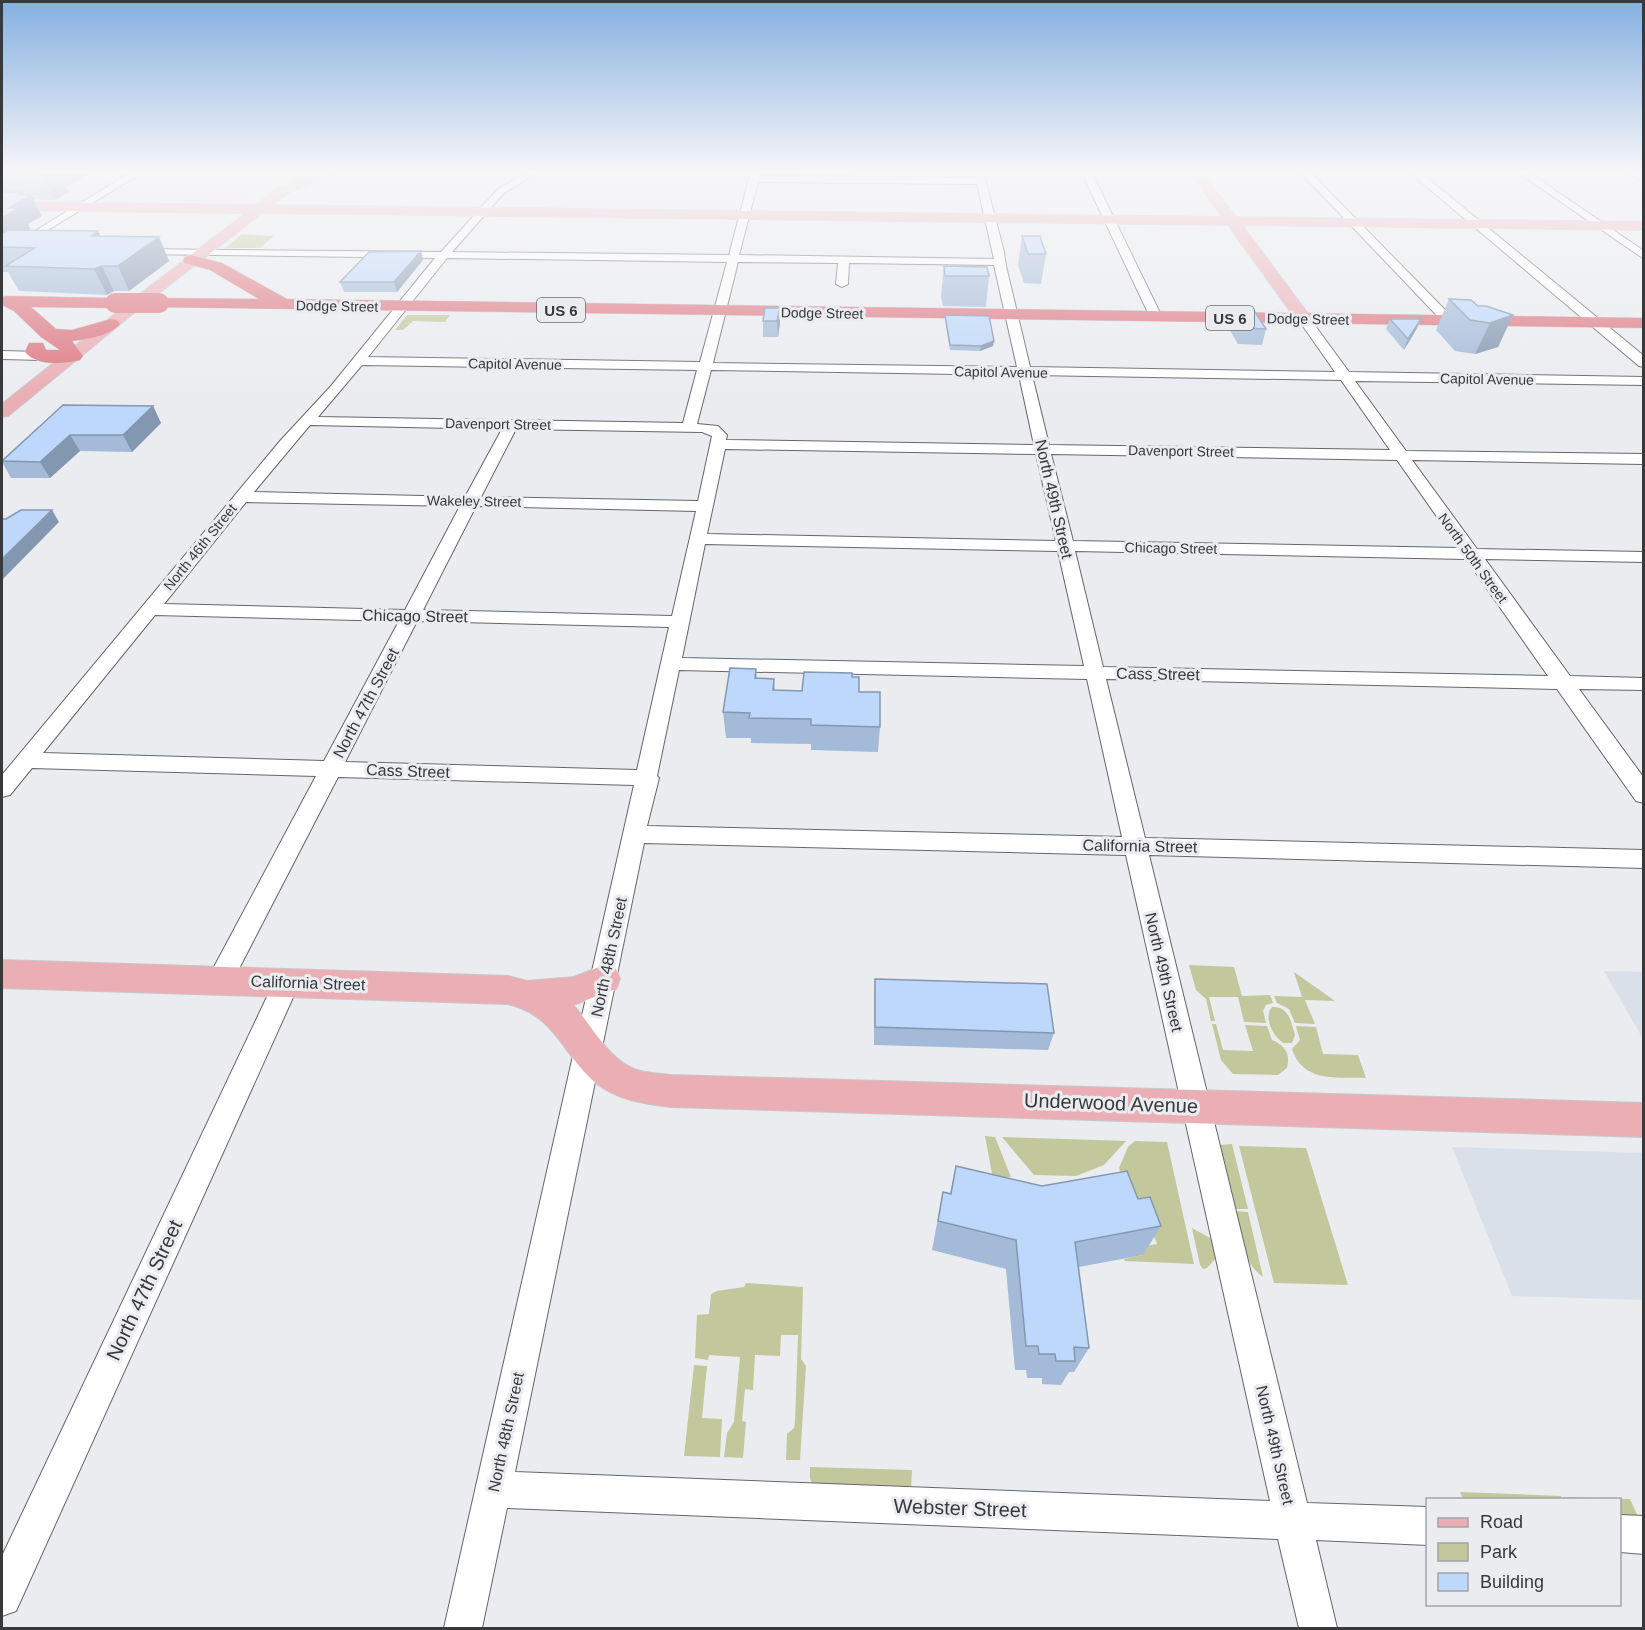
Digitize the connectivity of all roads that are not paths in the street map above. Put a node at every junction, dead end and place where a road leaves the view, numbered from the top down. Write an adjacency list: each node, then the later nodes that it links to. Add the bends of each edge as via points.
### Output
1 (207, 247): 14 (main road)
2 (451, 247): 13 (street, North 46th Street)
3 (737, 247): 16 (street)
4 (997, 247): 18 (street, North 49th Street)
5 (1122, 247): 33 (street)
6 (1250, 247): 34 (main road)
7 (1377, 247): 35 (street)
8 (1505, 247): 36 (street)
9 (1631, 247): 15 (street)
10 (37, 250): 11 (street)
11 (5, 251)
12 (126, 251): 14 (street)
13 (444, 255): 14 (street); 16 (street); 29 (street, North 46th Street)
14 (196, 256): 19 (highway); 20 (main road)
15 (1644, 256)
16 (734, 259): 17 (street); 30 (street)
17 (844, 260): 18 (street); 21 (street)
18 (1000, 262): 31 (street, North 49th Street)
19 (224, 271): 20 (highway); 22 (highway)
20 (174, 273): 23 (main road)
21 (842, 284)
22 (249, 285): 26 (highway, via 249,290 238,297); 27 (highway)
23 (152, 300): 26 (highway, Dodge Street / US 6); 28 (highway, Dodge Street / US 6, bridge)
24 (6, 301): 25 (highway, Dodge Street / US 6); 32 (highway)
25 (79, 302): 28 (highway, Dodge Street / US 6); 32 (highway)
26 (204, 304): 27 (highway, Dodge Street / US 6)
27 (288, 305): 29 (highway, Dodge Street / US 6)
28 (122, 306): 38 (main road)
29 (402, 307): 30 (highway, Dodge Street / US 6); 42 (street, North 46th Street)
30 (720, 312): 31 (highway, Dodge Street / US 6); 44 (street)
31 (1012, 315): 33 (highway, Dodge Street / US 6); 45 (street, North 49th Street)
32 (33, 317): 39 (highway)
33 (1156, 317): 34 (highway, Dodge Street / US 6)
34 (1304, 319): 35 (highway, Dodge Street / US 6); 46 (street, North 50th Street)
35 (1448, 320): 36 (highway, Dodge Street / US 6)
36 (1594, 322): 37 (highway, Dodge Street / US 6); 43 (street)
37 (1644, 323)
38 (111, 324): 39 (highway, via 59,336); 41 (main road)
39 (42, 346): 40 (highway); 41 (highway)
40 (6, 355)
41 (72, 356): 48 (main road)
42 (358, 361): 44 (street, Capitol Avenue); 49 (street, North 46th Street)
43 (1644, 363)
44 (705, 367): 45 (street, Capitol Avenue); 51 (street)
45 (1025, 372): 46 (street, Capitol Avenue); 53 (street, North 49th Street)
46 (1344, 377): 47 (street, Capitol Avenue); 54 (street, North 50th Street)
47 (1644, 381)
48 (2, 412)
49 (306, 421): 50 (street, Davenport Street); 56 (street, North 46th Street)
50 (511, 425): 51 (street, Davenport Street); 57 (street, North 47th Street)
51 (689, 428): 52 (street, via 716,430)
52 (719, 444): 53 (street, Davenport Street); 58 (street, North 48th Street)
53 (1042, 449): 54 (street, Davenport Street); 60 (street, North 49th Street)
54 (1399, 454): 55 (street, Davenport Street); 61 (street, North 50th Street)
55 (1644, 459)
56 (241, 497): 57 (street, Wakeley Street); 63 (street, North 46th Street)
57 (471, 501): 58 (street, Wakeley Street); 64 (street, North 47th Street)
58 (706, 506): 59 (street, North 48th Street)
59 (699, 539): 60 (street, Chicago Street); 65 (street, North 48th Street)
60 (1065, 546): 61 (street, Chicago Street); 67 (street, North 49th Street)
61 (1470, 554): 62 (street, Chicago Street); 68 (street, North 50th Street)
62 (1644, 556)
63 (149, 609): 64 (street, Chicago Street); 70 (street, North 46th Street)
64 (412, 616): 65 (street, Chicago Street); 71 (street, North 47th Street)
65 (681, 622): 66 (street, North 48th Street)
66 (672, 664): 67 (street, Cass Street); 72 (street, North 48th Street)
67 (1095, 673): 68 (street, Cass Street); 76 (street, North 49th Street)
68 (1562, 682): 69 (street, Cass Street); 74 (street, North 50th Street)
69 (1644, 684)
70 (25, 760): 71 (street, Cass Street); 73 (street, North 46th Street)
71 (332, 769): 72 (street, Cass Street); 80 (street, North 47th Street)
72 (648, 778): 75 (street, North 48th Street)
73 (2, 789)
74 (1644, 795)
75 (636, 834): 76 (street, California Street); 79 (street, North 48th Street)
76 (1135, 846): 77 (street, California Street); 84 (street, North 49th Street)
77 (1644, 859)
78 (2, 974): 80 (main road, California Street)
79 (604, 979): 82 (main road, via 577,991); 83 (street, North 48th Street)
80 (220, 980): 81 (main road, California Street)
81 (287, 982): 82 (main road, California Street, via 480,988); 91 (street, North 47th Street)
82 (527, 995): 83 (main road, California Street, via 555,1010)
83 (588, 1054): 84 (main road, Underwood Avenue, via 626,1082 671,1091); 86 (street, North 48th Street)
84 (1196, 1106): 85 (main road, Underwood Avenue); 87 (street, North 49th Street)
85 (1644, 1120)
86 (493, 1489): 87 (street, Webster Street); 92 (street, North 48th Street)
87 (1292, 1520): 88 (street, Webster Street); 93 (street, North 49th Street)
88 (1426, 1526)
89 (1621, 1534): 90 (street)
90 (1644, 1535)
91 (2, 1597)
92 (463, 1629)
93 (1318, 1629)

